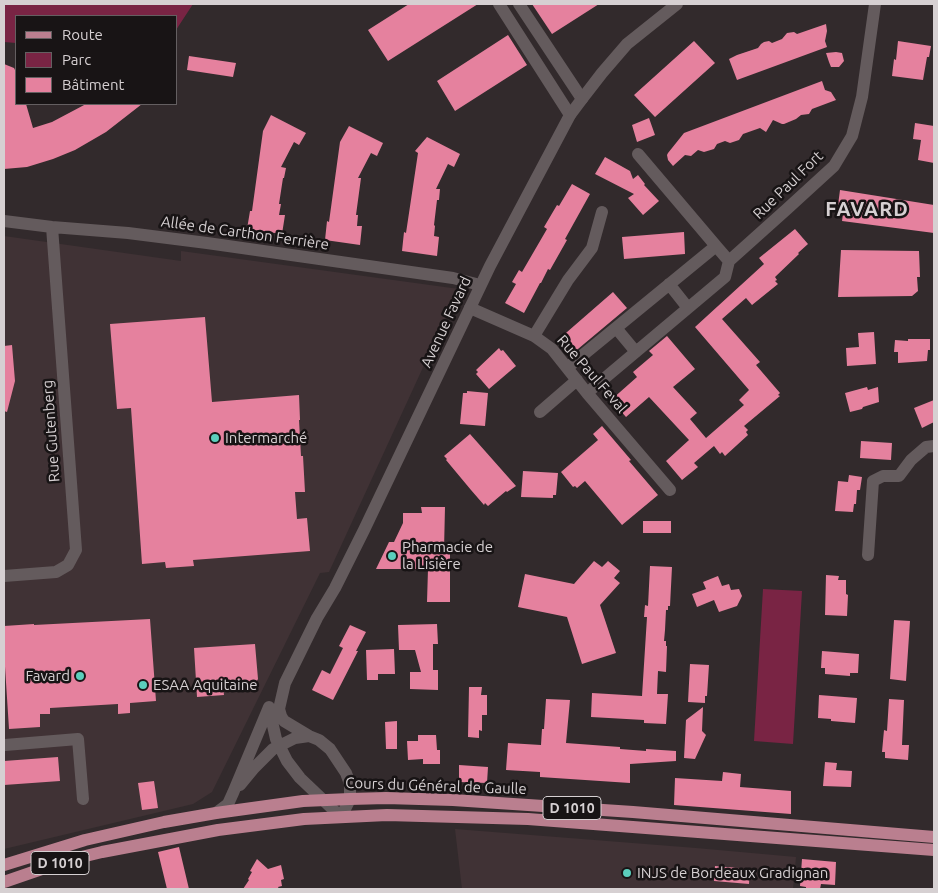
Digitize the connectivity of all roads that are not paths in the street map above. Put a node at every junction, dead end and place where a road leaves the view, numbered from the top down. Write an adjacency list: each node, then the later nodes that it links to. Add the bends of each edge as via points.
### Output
1 (499, 4): 6 (street)
2 (519, 4): 5 (street)
3 (677, 4): 5 (street, Avenue Favard, via 627,44)
4 (875, 4): 12 (street, Rue Paul Fort, via 862,97 852,136 834,166)
5 (582, 99): 6 (street, Avenue Favard)
6 (570, 116): 14 (street, Avenue Favard)
7 (638, 154): 11 (street)
8 (602, 212): 18 (street, via 592,248)
9 (4, 221): 10 (street, Allée de Carthon Ferrière)
10 (52, 227): 14 (street, Allée de Carthon Ferrière, via 207,243 453,278); 27 (street, Rue Gutenberg, via 76,550 68,565 56,572)
11 (716, 246): 12 (street); 13 (street)
12 (729, 261): 16 (street, Rue Paul Fort, via 725,277)
13 (669, 284): 16 (street); 17 (street)
14 (480, 285): 15 (street, Avenue Favard)
15 (470, 308): 18 (street, Rue Paul Feval); 28 (street, Avenue Favard, via 364,530)
16 (688, 308): 19 (street, Rue Paul Fort)
17 (616, 328): 19 (street); 20 (street)
18 (534, 336): 20 (street, Rue Paul Feval, via 552,349)
19 (636, 352): 22 (street, Rue Paul Fort)
20 (567, 368): 21 (street, Rue Paul Feval)
21 (577, 380): 22 (street, Rue Paul Feval); 23 (street)
22 (587, 393): 25 (street, Rue Paul Feval)
23 (540, 412)
24 (934, 446): 26 (street, via 926,447 898,476 883,476 873,481)
25 (670, 490)
26 (868, 555)
27 (4, 576)
28 (285, 683): 29 (street, Avenue Favard, via 277,689); 30 (street, Avenue Favard, via 279,709 281,716)
29 (269, 708): 32 (street); 33 (street, Avenue Favard)
30 (309, 736): 32 (street, Avenue Favard, via 295,738); 35 (street, Avenue Favard, via 330,749 340,762 350,784)
31 (5, 746): 34 (street, via 78,739)
32 (279, 746): 33 (street, Avenue Favard); 36 (street, via 295,773)
33 (233, 793): 38 (street, Avenue Favard, via 228,804)
34 (82, 799)
35 (350, 799): 36 (main road, Cours du Général de Gaulle / D 1010); 37 (main road, Cours du Général de Gaulle / D 1010, via 453,800); 39 (street)
36 (322, 800): 38 (main road, Cours du Général de Gaulle / D 1010); 39 (street)
37 (588, 809): 40 (main road); 41 (main road, Cours du Général de Gaulle / D 1010)
38 (216, 813): 43 (main road, Cours du Général de Gaulle / D 1010, via 85,840)
39 (341, 817): 40 (main road, Cours du Général de Gaulle / D 1010, via 452,816); 44 (main road, Cours du Général de Gaulle / D 1010, via 218,830 130,846 65,861)
40 (586, 824): 42 (main road, Cours du Général de Gaulle / D 1010)
41 (934, 837)
42 (934, 850)
43 (4, 865)
44 (4, 882)

